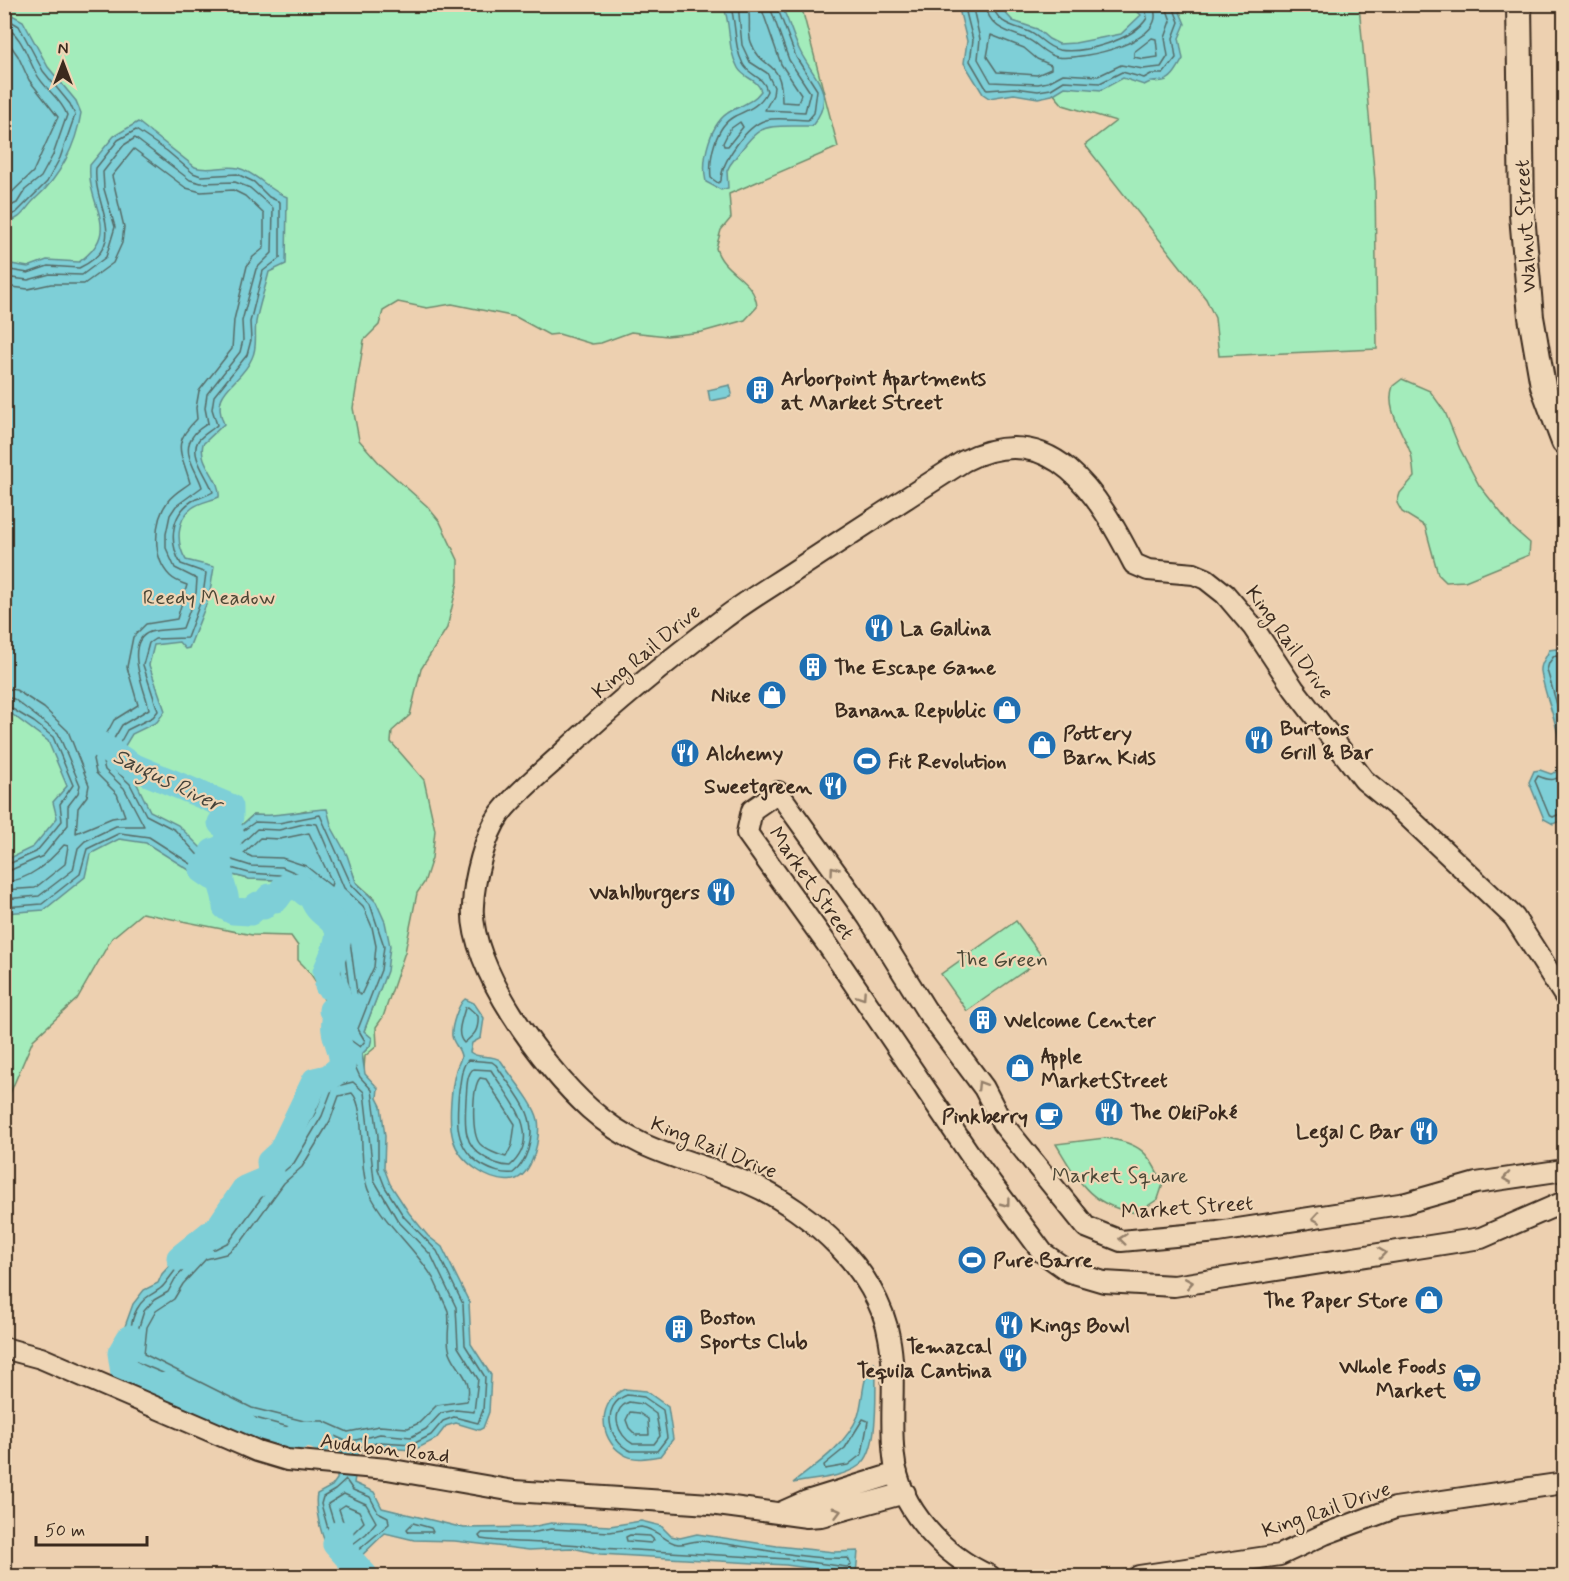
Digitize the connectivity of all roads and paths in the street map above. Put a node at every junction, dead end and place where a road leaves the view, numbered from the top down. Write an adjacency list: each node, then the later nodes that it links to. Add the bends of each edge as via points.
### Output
1 (1519, 4): 2 (main road, Walnut Street, via 1522,214 1531,317 1543,386)
2 (1564, 442)
3 (1564, 995): 7 (street, King Rail Drive, via 1514,917 1364,780 1225,594 1194,574 1148,570 1134,564 1111,519 1078,478 1047,453 1007,447 986,450 964,461 725,617 586,731 500,814 484,850 475,885 475,935 487,970 512,1012 570,1090 595,1114 650,1149 768,1193 812,1224 850,1260 880,1309 890,1338)
4 (1564, 1170): 5 (street, Market Street, one-way to 5, via 1476,1183 1406,1203 1218,1232 1121,1241 1086,1227 1002,1123 984,1088 926,1010 868,917 778,792 752,810 747,833 971,1156 1043,1253 1070,1272 1104,1282 1173,1286 1481,1238)
5 (1564, 1202)
6 (4, 1348): 10 (street, Audubon Road, via 41,1358 257,1451 287,1460 387,1469 514,1491 680,1501)
7 (897, 1473): 9 (street, King Rail Drive); 10 (street)
8 (1564, 1483): 12 (street, King Rail Drive, via 1395,1508 1280,1555)
9 (905, 1493): 10 (street, Audubon Road, one-way to 9, via 821,1516); 11 (street, King Rail Drive, via 929,1531 947,1549)
10 (780, 1513)
11 (990, 1576)
12 (1139, 1576)

